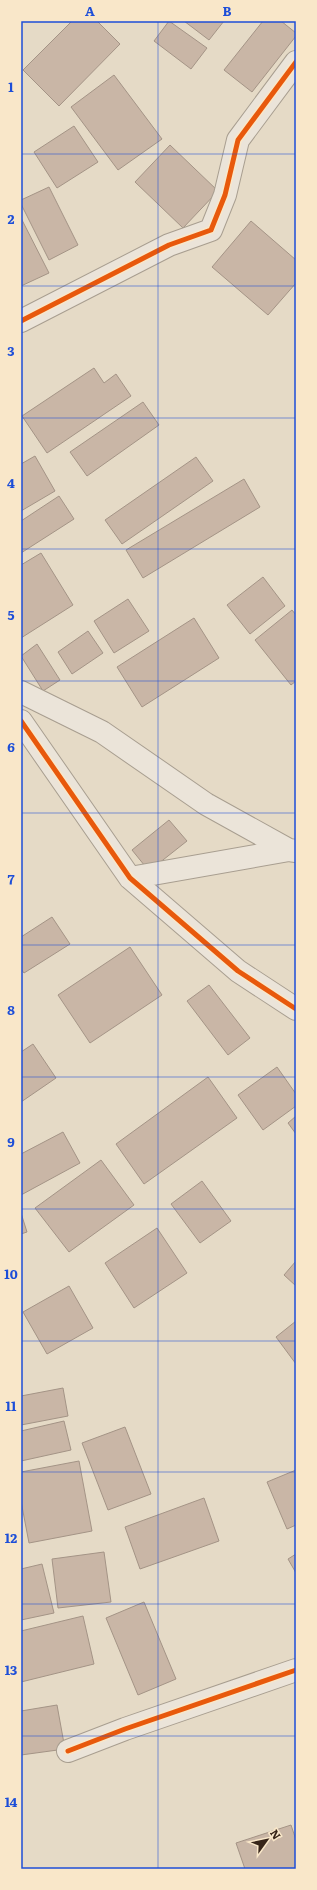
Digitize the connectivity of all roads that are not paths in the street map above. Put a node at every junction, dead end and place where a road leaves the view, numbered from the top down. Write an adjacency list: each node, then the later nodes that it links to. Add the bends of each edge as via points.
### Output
1 (296, 62): 2 (street, via 238,140 225,195 212,230 169,245)
2 (21, 321)
3 (21, 692): 5 (street, via 102,732 206,804)
4 (21, 721): 6 (street)
5 (292, 850): 6 (street)
6 (130, 878): 7 (street, via 238,971)
7 (296, 1009)
8 (296, 1670): 9 (street, via 125,1729)
9 (68, 1752)

